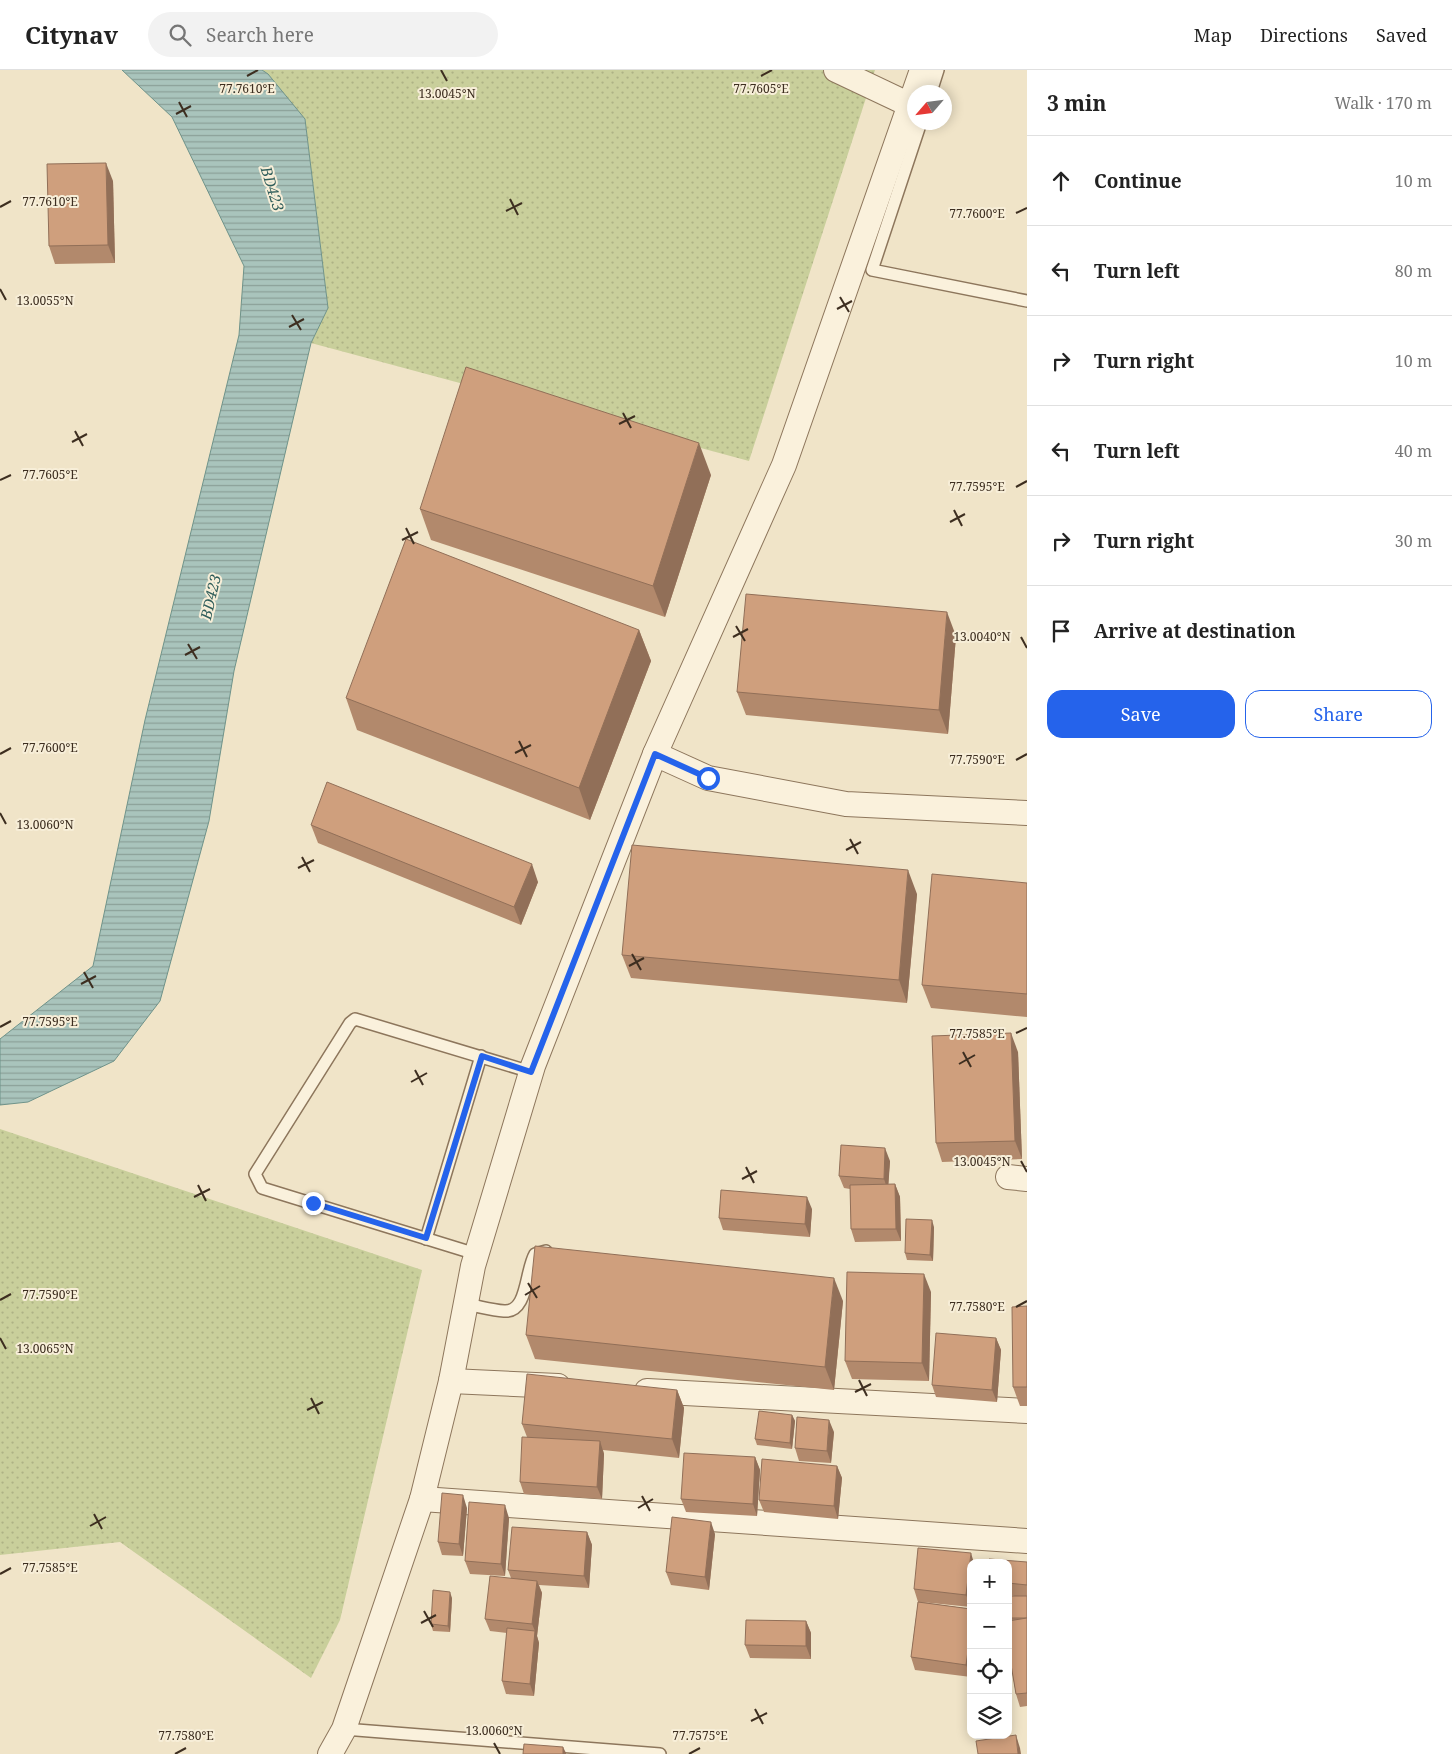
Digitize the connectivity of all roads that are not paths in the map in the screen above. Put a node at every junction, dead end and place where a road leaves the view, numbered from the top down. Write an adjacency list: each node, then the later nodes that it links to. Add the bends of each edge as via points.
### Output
1 (836, 70): 6 (street)
2 (922, 70): 4 (street)
3 (938, 70): 5 (lane)
4 (920, 85)
5 (933, 85)
6 (907, 110)
7 (910, 130): 8 (street)
8 (885, 204): 9 (lane, via 872,270); 10 (street, via 784,464)
9 (1027, 301)
10 (655, 754): 11 (street, via 708,778 846,804); 13 (street)
11 (1027, 813)
12 (482, 1056): 13 (lane); 14 (lane); 14 (lane, via 355,1019 256,1174 262,1188)
13 (531, 1072): 16 (street)
14 (426, 1238): 16 (lane)
15 (562, 1252): 17 (lane, via 542,1250 535,1254 530,1262 520,1305 514,1310)
16 (476, 1254): 17 (street)
17 (465, 1304): 18 (street)
18 (451, 1381): 19 (street); 22 (street)
19 (580, 1388)
20 (630, 1390): 21 (street)
21 (1027, 1411)
22 (422, 1499): 23 (street); 24 (street)
23 (1027, 1542)
24 (344, 1729): 25 (street); 26 (lane)
25 (330, 1754)
26 (660, 1754)

